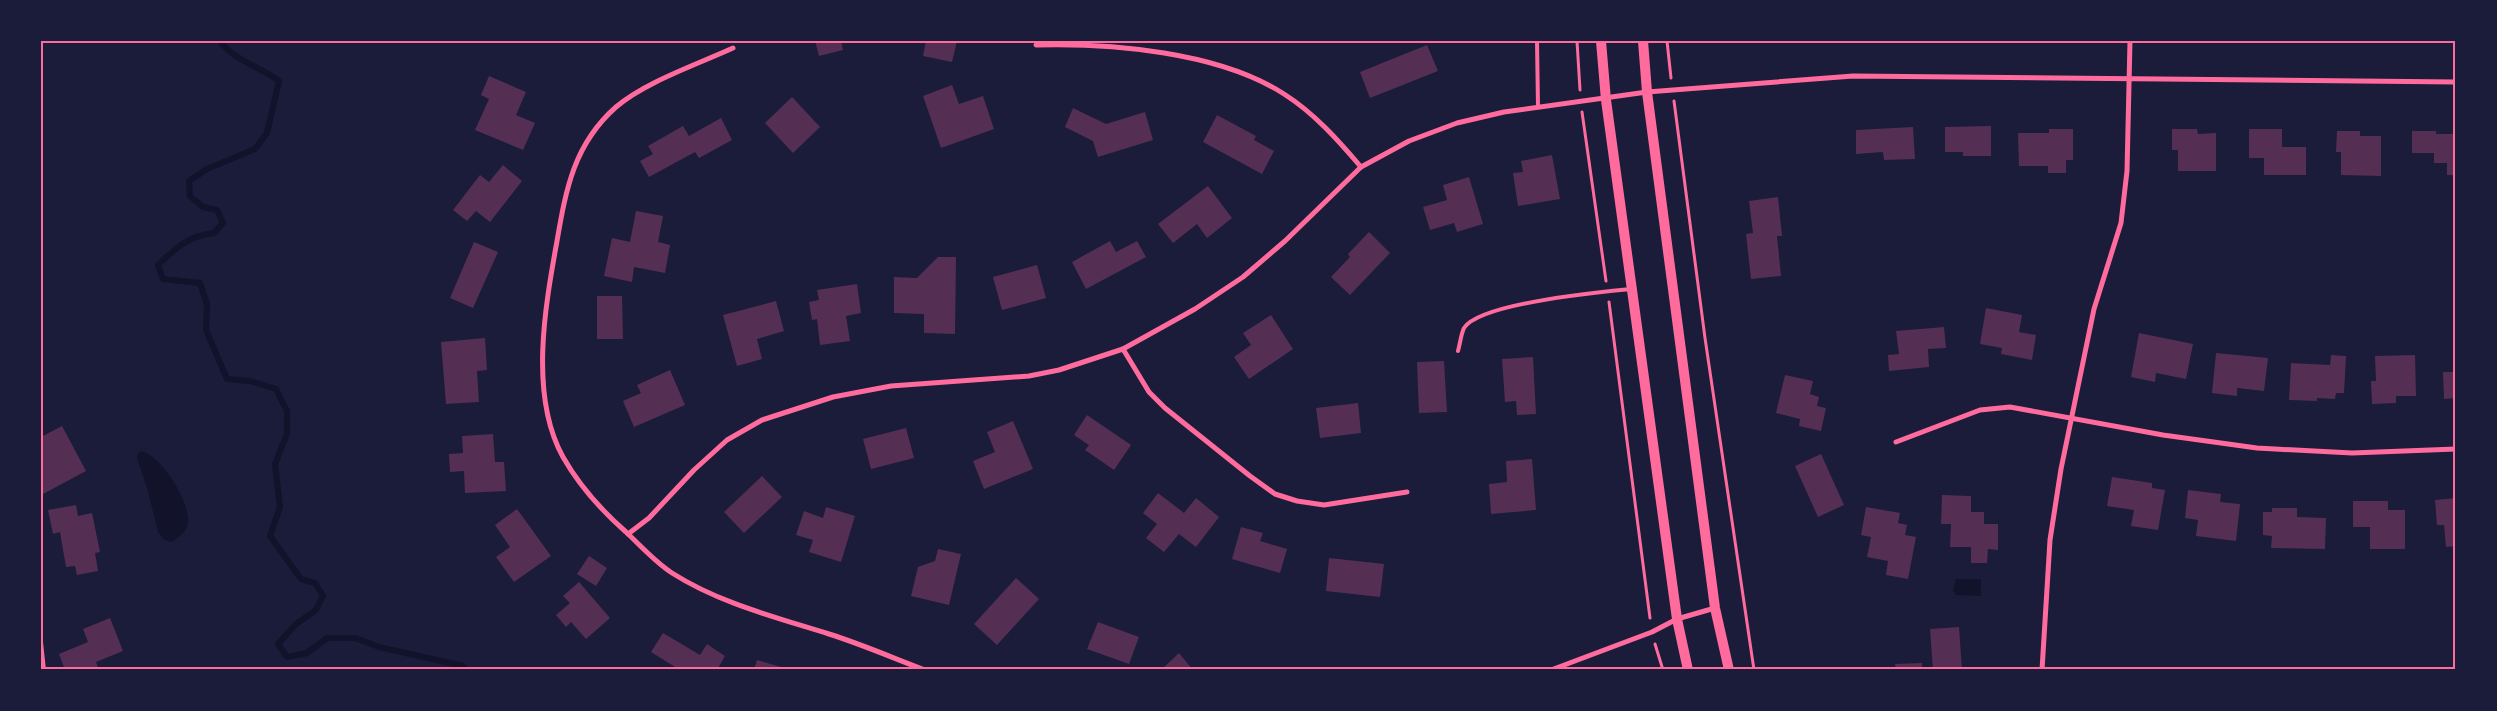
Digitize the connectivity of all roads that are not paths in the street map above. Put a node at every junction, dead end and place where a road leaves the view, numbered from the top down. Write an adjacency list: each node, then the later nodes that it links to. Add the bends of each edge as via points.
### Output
1 (1537, 41): 11 (lane)
2 (1601, 41): 10 (main road)
3 (1644, 41): 9 (main road)
4 (2130, 41): 7 (street)
5 (1036, 45): 12 (street, via 1078,44 1137,50 1220,66 1252,76 1310,113)
6 (733, 48): 20 (street, via 643,90 616,107 595,130 579,155 568,183 547,300 543,344 544,389 562,455 582,487)
7 (2129, 79): 8 (street); 9 (street, via 1853,76); 16 (street, via 2127,171 2121,223 2094,309)
8 (2456, 82)
9 (1647, 92): 10 (street); 21 (main road)
10 (1606, 100): 11 (street); 13 (main road)
11 (1538, 107): 12 (street, via 1458,123 1409,141)
12 (1361, 167): 14 (street, via 1243,277 1195,309)
13 (1631, 289): 15 (lane, via 1520,304 1479,316 1464,328); 22 (main road)
14 (1122, 349): 19 (street, via 1149,392 1165,408 1275,494 1324,505); 20 (street, via 1059,370 1029,376 955,379 833,397 762,420 727,440 649,518)
15 (1458, 351)
16 (2072, 418): 17 (street, via 2010,407 1980,410); 18 (street, via 2257,448 2352,453); 29 (street, via 2050,540)
17 (1896, 442)
18 (2456, 449)
19 (1406, 492)
20 (628, 534): 25 (street, via 671,572 706,592)
21 (1716, 608): 22 (street); 28 (main road)
22 (1677, 619): 26 (street, via 1652,632); 27 (main road)
23 (41, 642): 24 (lane)
24 (44, 670)
25 (926, 670)
26 (1551, 670)
27 (1688, 670)
28 (1729, 670)
29 (2042, 670)

